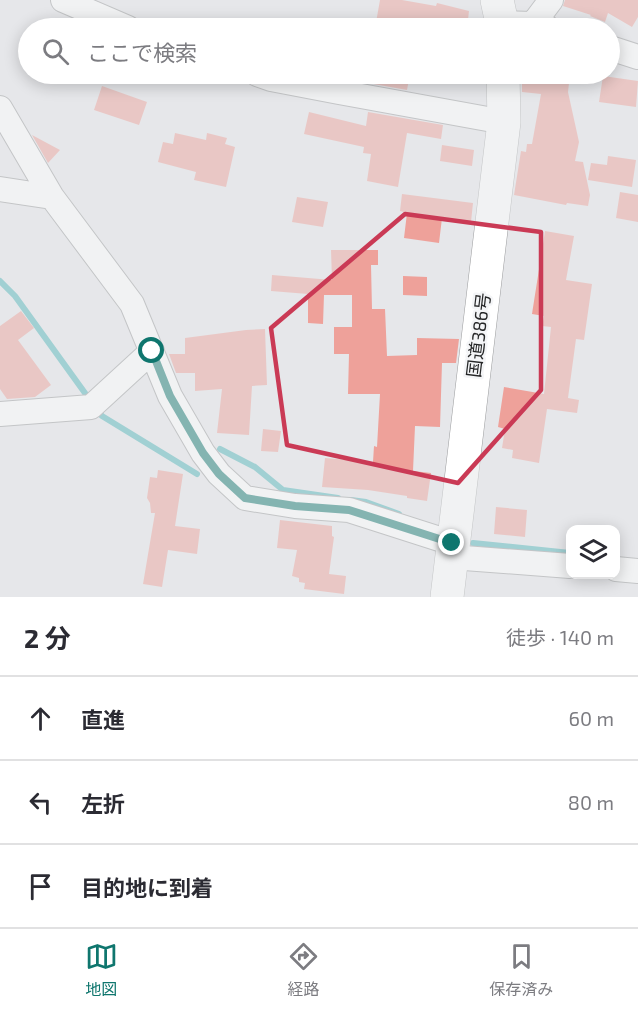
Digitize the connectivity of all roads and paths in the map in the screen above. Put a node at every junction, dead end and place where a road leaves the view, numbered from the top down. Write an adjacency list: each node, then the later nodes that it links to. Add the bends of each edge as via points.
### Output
1 (63, 0): 3 (street)
2 (551, 0): 4 (street)
3 (105, 18)
4 (522, 18)
5 (620, 51): 6 (street)
6 (638, 57)
7 (297, 84): 10 (street)
8 (503, 84): 10 (highway, 国道386号)
9 (0, 108): 12 (street)
10 (504, 122): 15 (highway, 国道386号)
11 (0, 189): 12 (street)
12 (52, 197): 13 (street, via 132,304)
13 (152, 351): 14 (street, via 97,401); 15 (street, via 170,396 203,453 245,498 349,510)
14 (0, 414)
15 (452, 550): 16 (street); 19 (highway, 国道386号)
16 (566, 565)
17 (620, 569): 18 (street)
18 (638, 571)
19 (447, 597)

